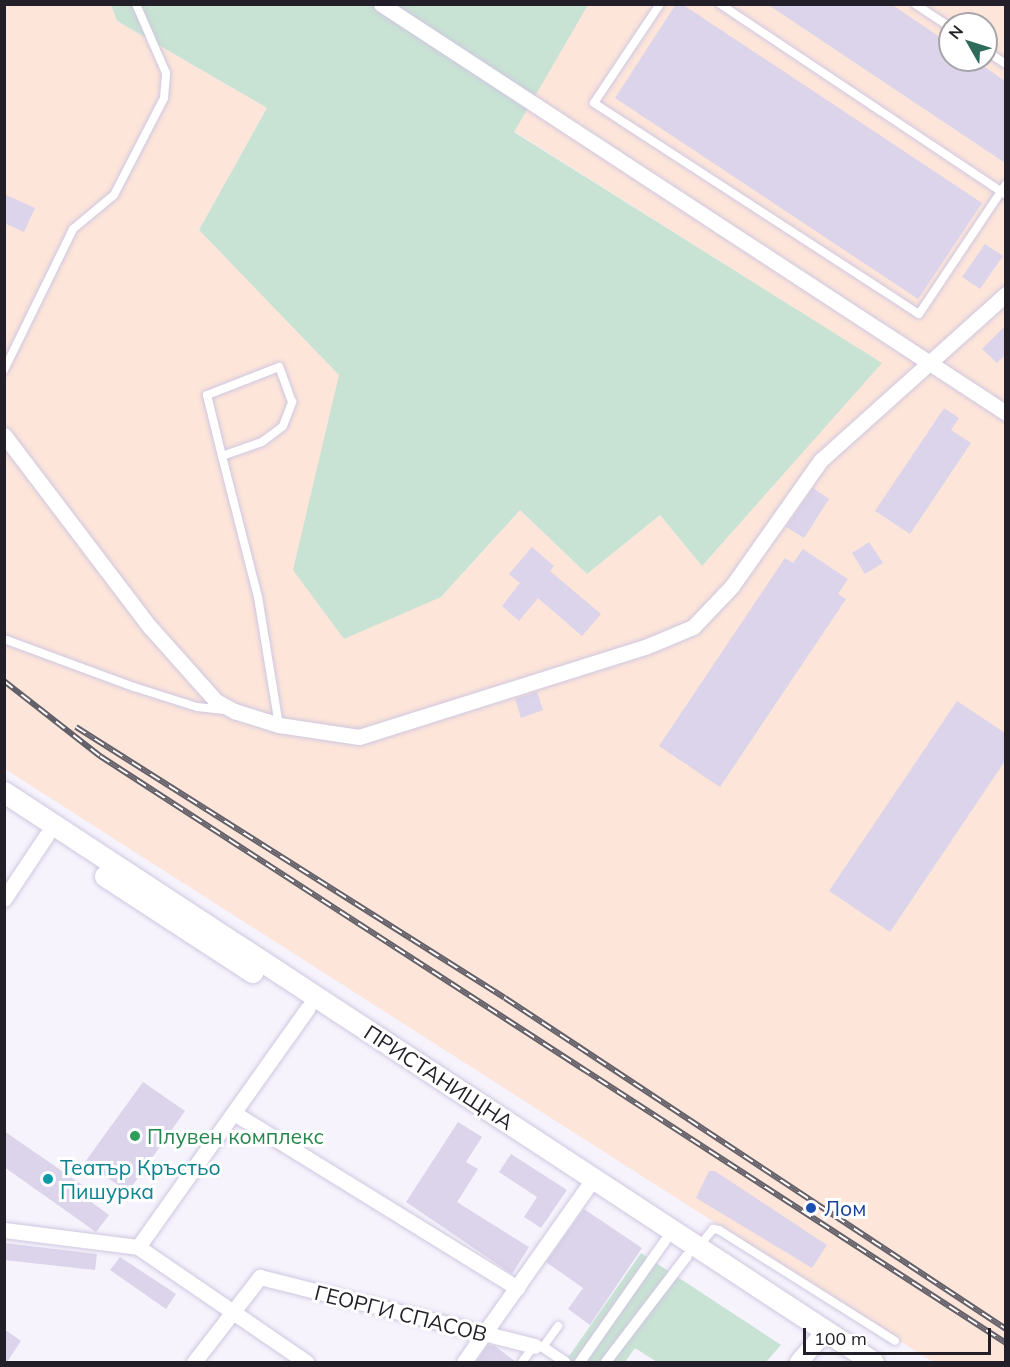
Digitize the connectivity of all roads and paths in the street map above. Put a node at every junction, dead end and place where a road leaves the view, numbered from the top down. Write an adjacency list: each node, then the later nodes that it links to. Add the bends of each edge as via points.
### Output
1 (136, 4): 11 (lane, via 166,73 164,98 114,195 73,229)
2 (381, 4): 10 (street)
3 (660, 4): 8 (lane, via 594,103 919,314)
4 (720, 4): 8 (lane)
5 (915, 4): 6 (lane)
6 (938, 19)
7 (1005, 184): 8 (lane)
8 (1003, 193)
9 (1005, 294): 10 (street)
10 (930, 363): 12 (street); 17 (street, via 821,460 732,586 693,627 645,648 385,731 359,737 336,736)
11 (4, 370)
12 (1005, 413)
13 (4, 435): 16 (street, via 150,627 201,688)
14 (222, 456): 14 (lane, via 262,442 283,426 292,402 279,368 207,395); 17 (lane, via 258,597)
15 (4, 639): 16 (lane, via 197,707)
16 (234, 711): 17 (street)
17 (279, 725)
18 (4, 792): 28 (main road, ПРИСТАНИЩНА)
19 (4, 809): 20 (main road, ПРИСТАНИЩНА)
20 (46, 836): 21 (street); 22 (main road, ПРИСТАНИЩНА)
21 (4, 899)
22 (308, 1008): 23 (street); 24 (main road, ПРИСТАНИЩНА)
23 (234, 1113): 27 (street); 29 (street)
24 (586, 1189): 26 (main road, ПРИСТАНИЩНА); 29 (street)
25 (4, 1230): 27 (street)
26 (665, 1241): 28 (main road, ПРИСТАНИЩНА); 41 (street)
27 (138, 1247): 30 (street)
28 (693, 1251): 33 (main road, ПРИСТАНИЩНА); 34 (lane, via 712,1229 719,1230); 42 (street)
29 (517, 1288): 32 (street)
30 (232, 1314): 32 (street, ГЕОРГИ СПАСОВ, via 261,1277); 36 (street); 37 (street)
31 (558, 1326): 35 (lane)
32 (483, 1335): 35 (street, ГЕОРГИ СПАСОВ); 38 (street)
33 (822, 1336): 43 (street); 44 (main road, ПРИСТАНИЩНА); 45 (main road, ПРИСТАНИЩНА)
34 (895, 1341)
35 (538, 1347): 39 (lane); 40 (street)
36 (194, 1362)
37 (306, 1362)
38 (464, 1362)
39 (522, 1362)
40 (565, 1362)
41 (580, 1362)
42 (606, 1362)
43 (799, 1362)
44 (849, 1362)
45 (873, 1362)

